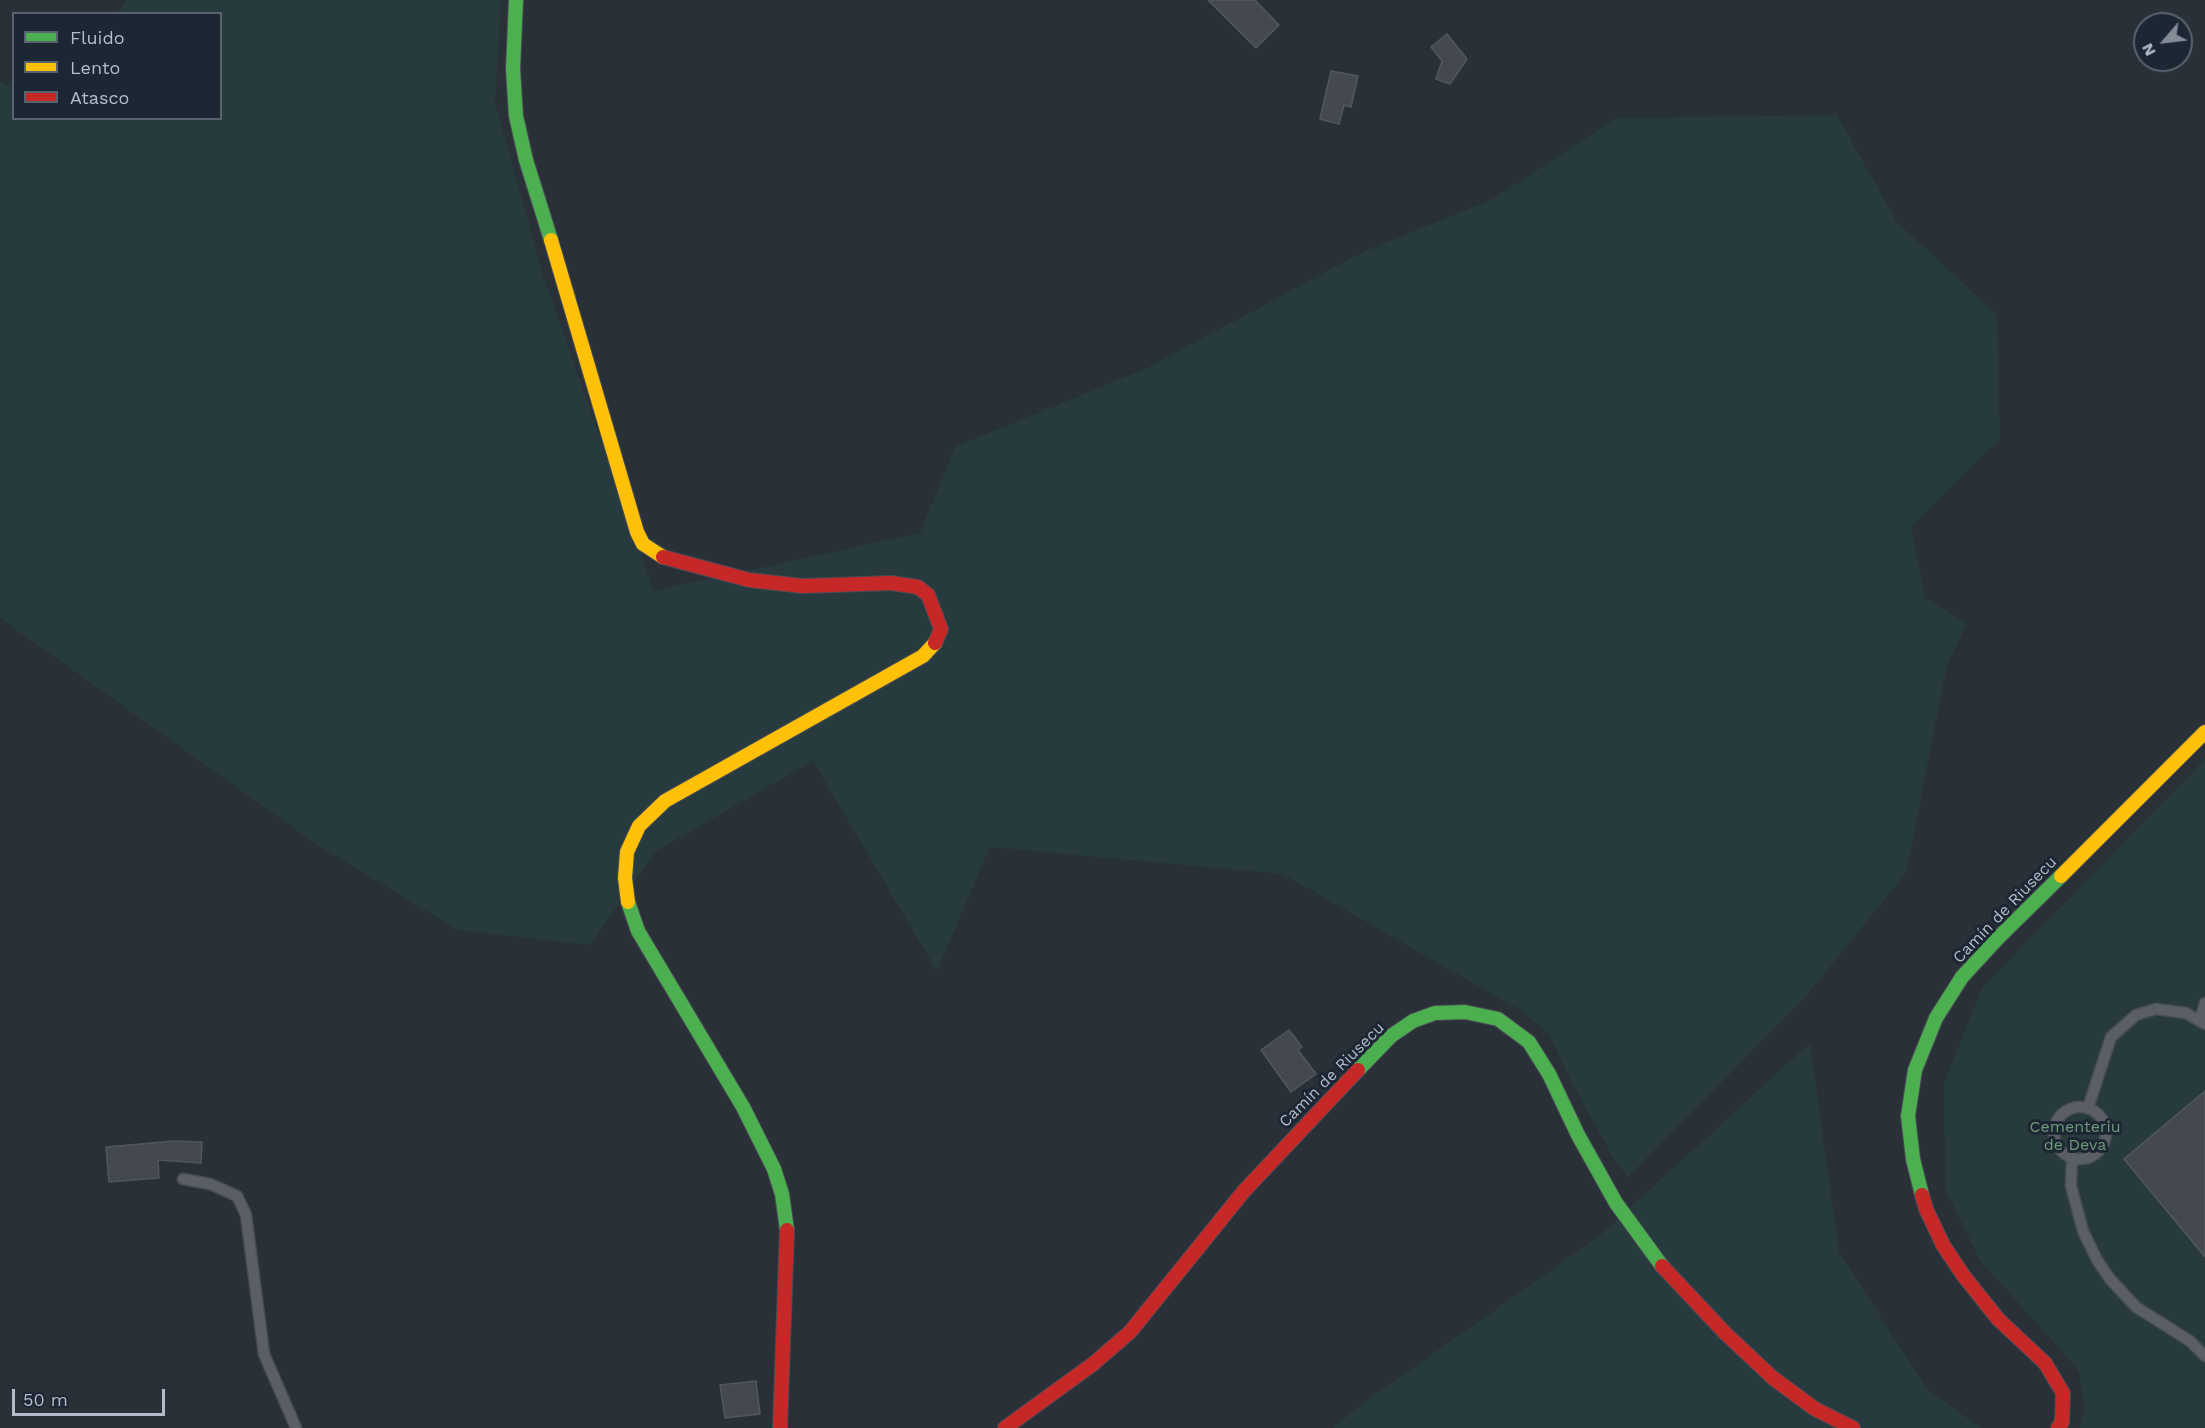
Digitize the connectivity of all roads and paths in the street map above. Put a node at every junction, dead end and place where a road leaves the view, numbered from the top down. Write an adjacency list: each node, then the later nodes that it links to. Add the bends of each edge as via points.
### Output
1 (516, 0): 10 (street, via 513,69 516,116 525,160 643,544 662,557 749,580 803,586 891,583 918,587 928,595 941,629 923,656 665,801 639,826 627,852 629,909 638,931 743,1107 782,1194 787,1224)
2 (2205, 732): 13 (street, Camín de Riusecu, via 1962,977 1936,1018 1915,1070 1908,1116 1913,1159 1926,1209 1963,1275 1998,1319 2045,1363 2063,1393 2062,1422)
3 (2205, 1003): 4 (lane)
4 (2202, 1022): 5 (lane, via 2186,1013 2156,1009 2136,1015 2111,1038)
5 (2088, 1108): 6 (lane, via 2101,1118 2105,1142 2095,1155); 6 (lane, via 2070,1109 2056,1121 2054,1139)
6 (2072, 1159): 8 (lane, via 2071,1186 2083,1231 2097,1260 2136,1307 2190,1341)
7 (183, 1179): 9 (lane, via 210,1184 237,1196 246,1215 264,1354)
8 (2205, 1356)
9 (296, 1428)
10 (780, 1428)
11 (1005, 1428): 12 (street, Camín de Riusecu, via 1130,1332 1245,1191 1318,1109 1391,1036 1413,1021 1435,1013 1465,1012 1498,1019 1529,1042 1550,1074 1616,1203 1663,1267 1773,1378 1815,1409)
12 (1853, 1428)
13 (2058, 1428)

